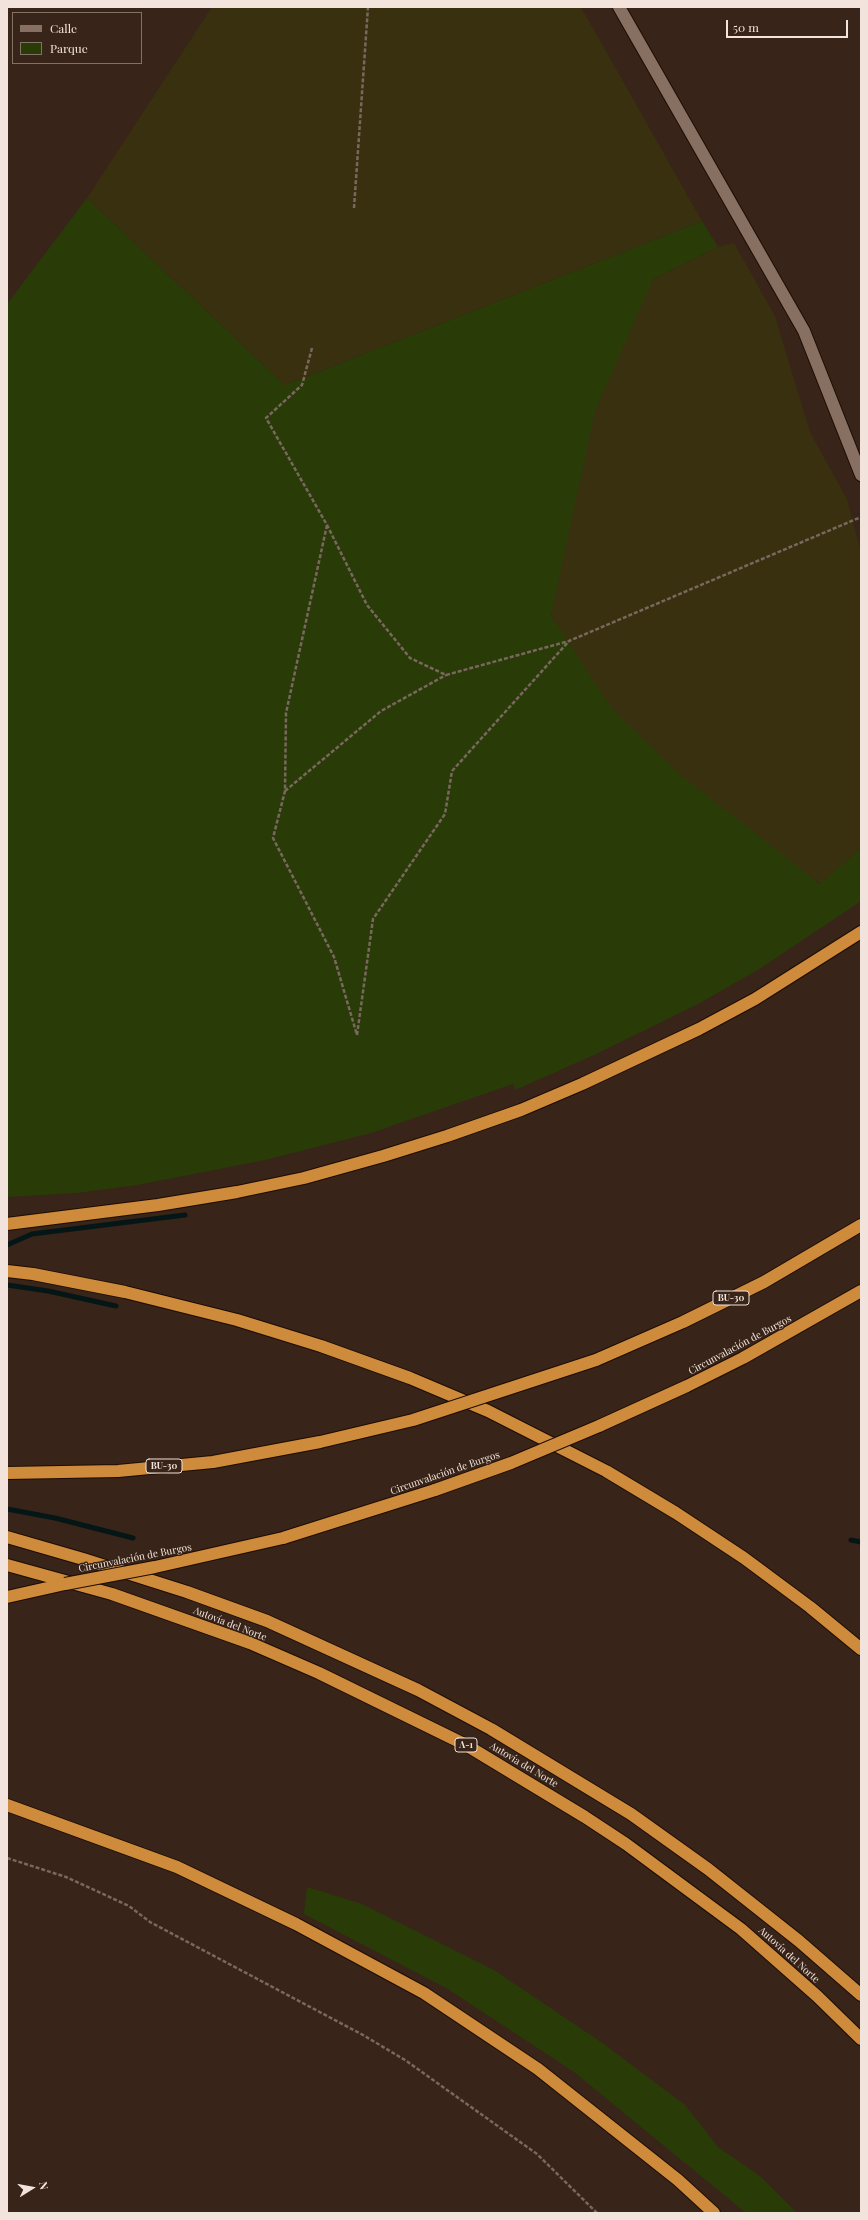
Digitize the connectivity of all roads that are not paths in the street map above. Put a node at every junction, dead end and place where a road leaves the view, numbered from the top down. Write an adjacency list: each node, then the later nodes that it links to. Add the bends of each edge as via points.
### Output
1 (619, 7): 2 (street, via 804,331)
2 (861, 475)
3 (861, 932): 4 (highway, via 755,998 699,1029 569,1090 447,1136 304,1178 237,1192)
4 (7, 1224)
5 (861, 1226): 8 (highway, BU-30, bridge, via 764,1282 683,1322 596,1360 413,1420 320,1442 213,1462 125,1471)
6 (7, 1271): 14 (highway, via 125,1292 237,1320 336,1351 410,1378 488,1411 606,1471 676,1513 810,1607)
7 (861, 1291): 11 (highway, Circunvalación de Burgos, bridge, via 743,1358 599,1426 511,1463 283,1538)
8 (7, 1473)
9 (7, 1537): 16 (highway, Autovía del Norte / A-1, via 180,1589 267,1621 344,1655 465,1715 559,1769 708,1869 799,1941)
10 (7, 1565): 17 (highway, Autovía del Norte / A-1, via 112,1594 250,1643 320,1673 466,1745 597,1824 741,1929)
11 (65, 1584): 12 (highway, Circunvalación de Burgos); 13 (highway)
12 (7, 1590)
13 (7, 1597)
14 (861, 1649)
15 (7, 1805): 18 (highway, via 177,1867 296,1924 424,1993 538,2069 678,2180)
16 (861, 1995)
17 (861, 2039)
18 (714, 2213)

